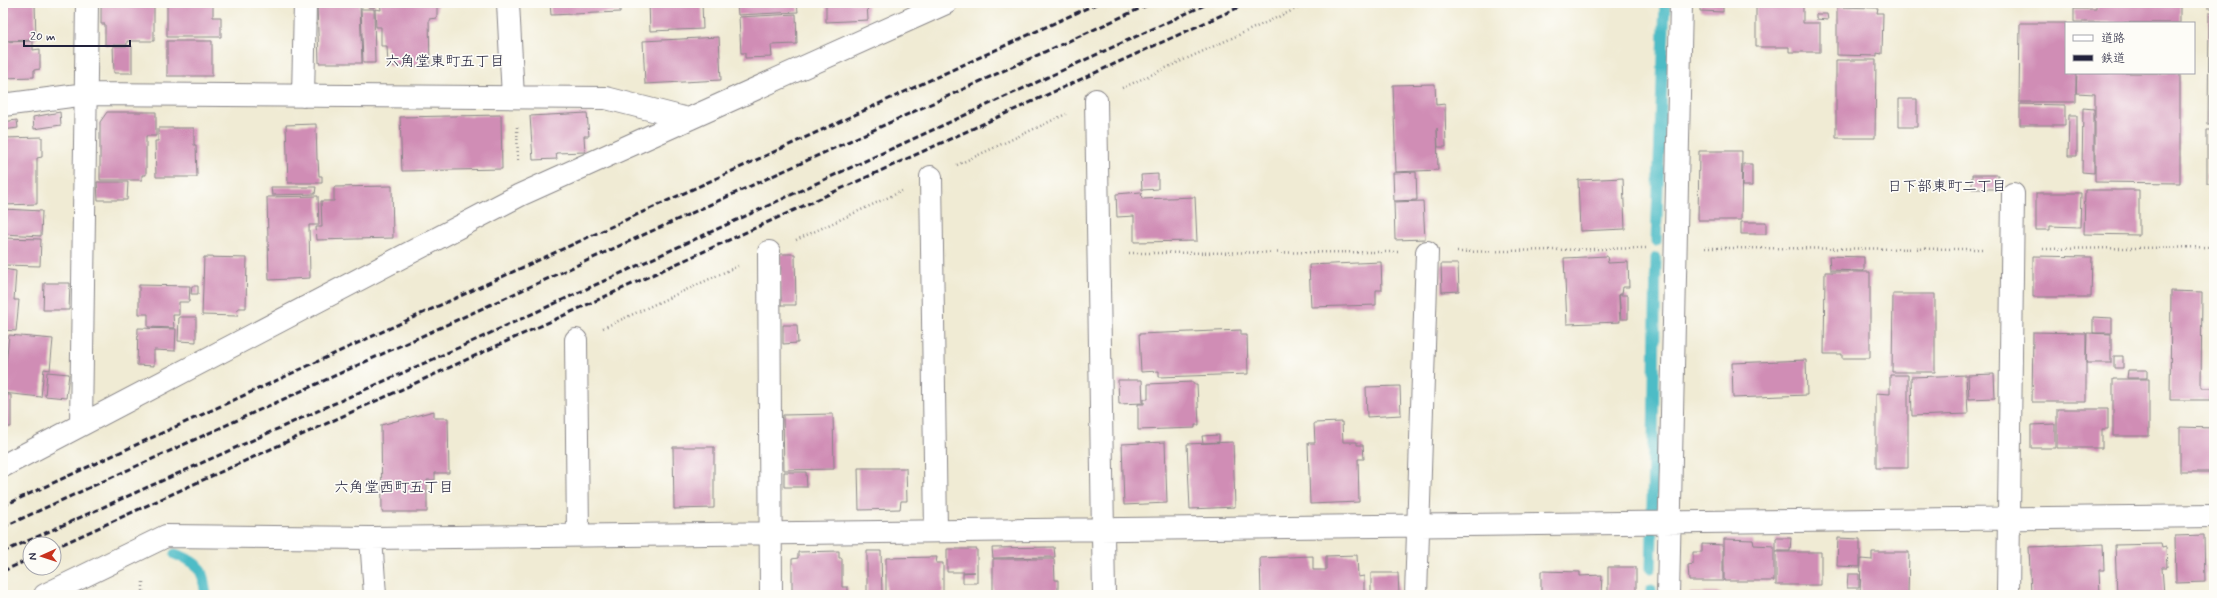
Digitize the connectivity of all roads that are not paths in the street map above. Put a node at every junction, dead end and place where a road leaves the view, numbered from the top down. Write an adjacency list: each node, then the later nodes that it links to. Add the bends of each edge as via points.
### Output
1 (87, 3): 6 (street)
2 (305, 3): 7 (street)
3 (508, 3): 8 (street)
4 (946, 3): 11 (street)
5 (1681, 3): 21 (street)
6 (86, 94): 7 (street); 10 (street); 17 (street)
7 (302, 96): 8 (street)
8 (514, 97): 11 (street, via 606,98)
9 (1096, 100): 23 (street)
10 (3, 105)
11 (688, 119): 17 (street, via 520,195)
12 (931, 177): 24 (street)
13 (2013, 194): 20 (street)
14 (769, 252): 25 (street)
15 (1426, 252): 22 (street)
16 (576, 340): 26 (street)
17 (81, 425): 18 (street)
18 (3, 466)
19 (2214, 516): 20 (street)
20 (2010, 518): 21 (street); 34 (street)
21 (1670, 522): 22 (street); 33 (street)
22 (1417, 525): 23 (street); 32 (street)
23 (1103, 529): 24 (street); 31 (street)
24 (936, 531): 25 (street)
25 (770, 533): 26 (street); 30 (street)
26 (578, 535): 27 (street)
27 (371, 538): 28 (street, via 166,536); 29 (street)
28 (54, 593)
29 (375, 595)
30 (771, 595)
31 (1104, 595)
32 (1416, 595)
33 (1668, 595)
34 (2008, 595)

